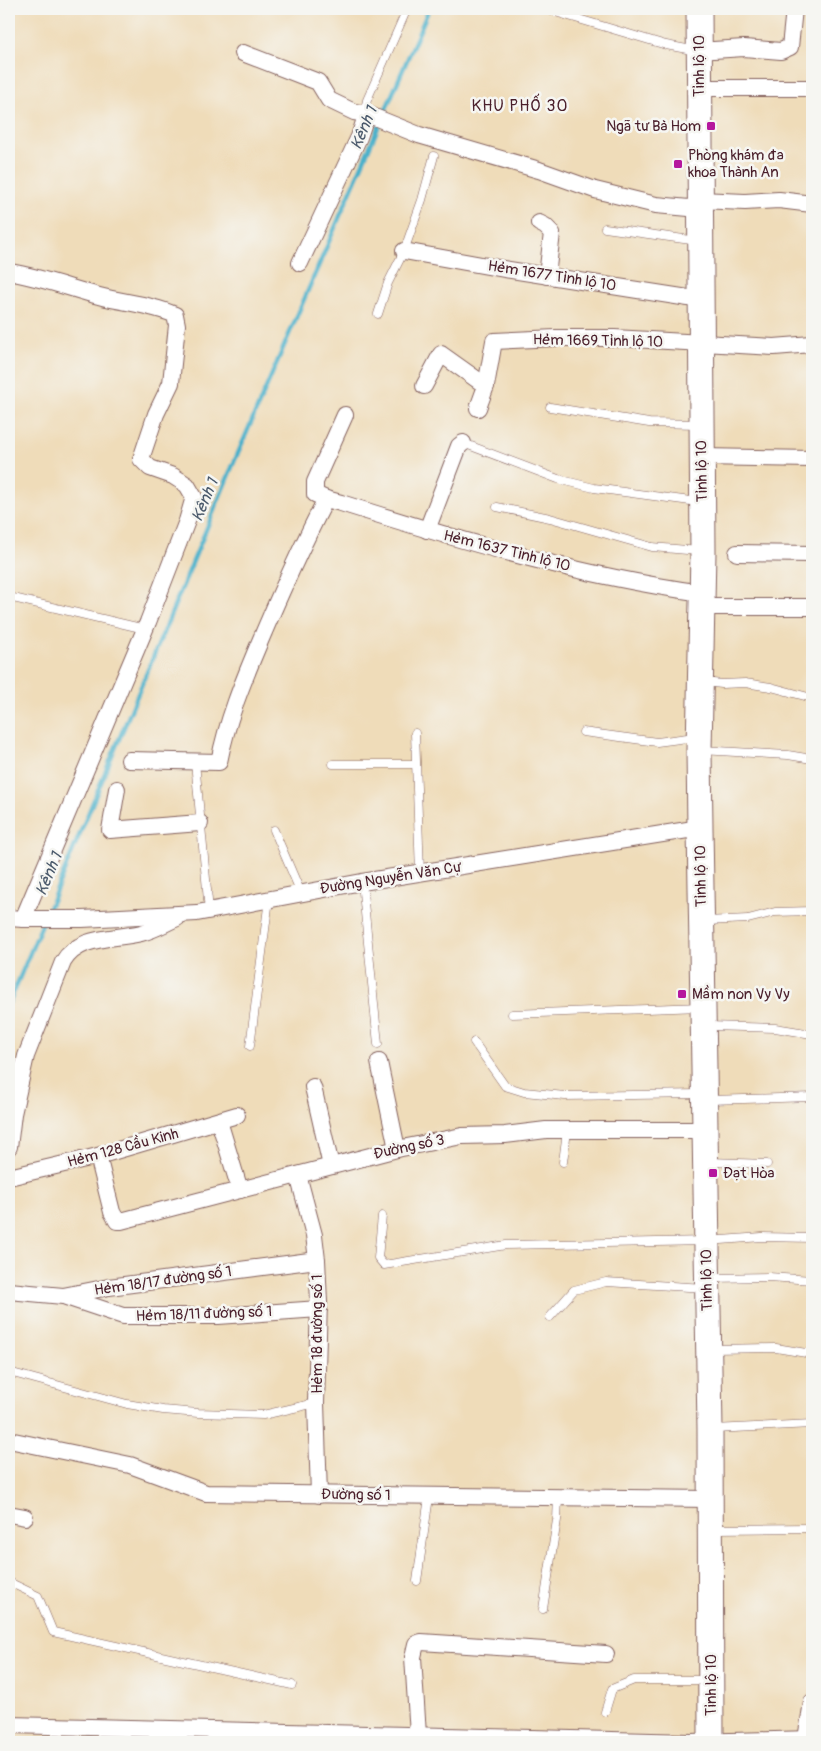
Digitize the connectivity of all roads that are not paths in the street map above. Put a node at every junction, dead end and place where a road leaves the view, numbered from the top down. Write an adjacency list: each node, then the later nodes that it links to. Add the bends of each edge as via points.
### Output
1 (408, 9): 9 (lane, via 367,100)
2 (545, 9): 5 (lane, via 666,45)
3 (699, 9): 5 (main road, Tỉnh lộ 10)
4 (794, 9): 5 (street, via 790,47 781,51 744,48)
5 (698, 51): 7 (main road, Tỉnh lộ 10)
6 (243, 53): 9 (street, via 318,82 329,100)
7 (699, 88): 8 (street); 12 (main road, Tỉnh lộ 10)
8 (812, 88)
9 (365, 114): 12 (street, via 435,140 595,190 656,205); 17 (street, via 359,137)
10 (434, 156): 16 (lane)
11 (812, 204): 12 (street, via 780,200)
12 (700, 205): 15 (main road, Tỉnh lộ 10)
13 (539, 223): 19 (street, via 552,233)
14 (605, 228): 15 (lane)
15 (700, 241): 20 (main road, Tỉnh lộ 10)
16 (404, 251): 19 (street, Hẻm 1677 Tỉnh lộ 10); 21 (lane, via 388,283)
17 (300, 263)
18 (9, 272): 43 (street, via 162,309 175,315 177,325 171,383 156,414 142,459 150,468 187,485 194,497)
19 (547, 276): 20 (street, Hẻm 1677 Tỉnh lộ 10)
20 (701, 300): 22 (main road, Tỉnh lộ 10)
21 (378, 314)
22 (701, 343): 23 (street, Hẻm 1669 Tỉnh lộ 10, via 774,347); 25 (street, Hẻm 1669 Tỉnh lộ 10, via 614,338 494,341); 29 (main road, Tỉnh lộ 10)
23 (812, 344)
24 (424, 386): 25 (street, via 441,354)
25 (486, 386): 27 (street)
26 (550, 407): 29 (lane, via 649,423)
27 (478, 408)
28 (345, 415): 33 (street, via 316,482)
29 (702, 424): 32 (main road, Tỉnh lộ 10)
30 (463, 443): 34 (lane, via 558,479 594,488); 36 (street, via 459,446)
31 (809, 455): 32 (street)
32 (702, 457): 34 (main road, Tỉnh lộ 10)
33 (321, 497): 36 (street, Hẻm 1637 Tỉnh lộ 10); 51 (street, via 250,665 224,733 219,762)
34 (703, 502): 37 (main road, Tỉnh lộ 10)
35 (497, 507): 37 (lane, via 550,518 652,547)
36 (427, 530): 41 (street, Hẻm 1637 Tỉnh lộ 10)
37 (703, 552): 41 (main road, Tỉnh lộ 10)
38 (737, 553): 39 (street)
39 (812, 554)
40 (9, 597): 43 (lane)
41 (702, 600): 42 (street, Hẻm 1637 Tỉnh lộ 10); 44 (main road, Tỉnh lộ 10)
42 (812, 607)
43 (145, 629): 65 (street)
44 (701, 682): 45 (lane, via 745,683); 48 (main road, Tỉnh lộ 10)
45 (812, 698)
46 (415, 732): 53 (lane)
47 (583, 732): 48 (lane, via 657,742)
48 (700, 743): 49 (lane); 56 (main road, Tỉnh lộ 10)
49 (812, 759)
50 (129, 760): 51 (street)
51 (195, 762): 55 (lane)
52 (333, 764): 53 (lane)
53 (415, 764): 58 (lane)
54 (117, 789): 55 (street, via 110,830)
55 (200, 823): 62 (lane)
56 (700, 828): 58 (street, Đường Nguyễn Văn Cự); 66 (main road, Tỉnh lộ 10)
57 (274, 830): 60 (lane)
58 (420, 873): 59 (street, Đường Nguyễn Văn Cự)
59 (362, 882): 60 (street, Đường Nguyễn Văn Cự); 71 (lane)
60 (301, 893): 61 (street, Đường Nguyễn Văn Cự)
61 (269, 899): 62 (street, Đường Nguyễn Văn Cự); 72 (lane)
62 (209, 911): 64 (street, Đường Nguyễn Văn Cự)
63 (812, 911): 66 (lane)
64 (184, 914): 65 (street, Đường Nguyễn Văn Cự); 81 (street, via 144,932 85,943 68,954 26,1056)
65 (16, 919)
66 (701, 921): 68 (main road, Tỉnh lộ 10)
67 (512, 1014): 68 (lane)
68 (703, 1016): 69 (lane); 75 (main road, Tỉnh lộ 10)
69 (812, 1034)
70 (474, 1042): 75 (lane, via 505,1086 524,1092 565,1096)
71 (378, 1044)
72 (250, 1046)
73 (379, 1062): 82 (street)
74 (313, 1087): 87 (street)
75 (704, 1097): 76 (lane); 79 (main road, Tỉnh lộ 10)
76 (812, 1097)
77 (236, 1115): 78 (street, Hẻm 128 Cầu Kinh)
78 (218, 1121): 83 (street, Hẻm 128 Cầu Kinh); 90 (street)
79 (705, 1130): 80 (street, Đường số 3); 85 (main road, Tỉnh lộ 10)
80 (567, 1131): 82 (street, Đường số 3, via 462,1136); 84 (lane)
81 (9, 1147)
82 (397, 1149): 87 (street, Đường số 3)
83 (98, 1156): 89 (street, Hẻm 128 Cầu Kinh); 90 (street, Đường số 3, via 112,1212 121,1222)
84 (563, 1162)
85 (705, 1162): 86 (lane); 93 (main road, Tỉnh lộ 10)
86 (767, 1164)
87 (331, 1166): 88 (street, Đường số 3)
88 (298, 1175): 90 (street, Đường số 3); 94 (street, Hẻm 18 đường số 1, via 314,1235)
89 (9, 1177)
90 (240, 1190)
91 (382, 1216): 93 (lane, via 378,1258 384,1265 506,1245)
92 (812, 1238): 93 (lane)
93 (706, 1241): 96 (main road, Tỉnh lộ 10)
94 (317, 1260): 98 (street, Hẻm 18/17 đường số 1); 99 (street, Hẻm 18 đường số 1)
95 (812, 1280): 96 (lane, via 769,1277)
96 (707, 1283): 100 (lane, via 606,1282 574,1290); 101 (main road, Tỉnh lộ 10)
97 (9, 1291): 98 (street, Hẻm 18/17 đường số 1)
98 (63, 1296): 99 (street, Hẻm 18/11 đường số 1, via 123,1316 218,1316)
99 (318, 1309): 104 (street, Hẻm 18 đường số 1)
100 (550, 1317)
101 (708, 1349): 102 (lane, via 776,1348); 106 (main road, Tỉnh lộ 10)
102 (812, 1354)
103 (9, 1372): 104 (lane, via 127,1404 198,1413 263,1415)
104 (316, 1403): 108 (street, Hẻm 18 đường số 1)
105 (812, 1424): 106 (lane)
106 (710, 1429): 111 (main road, Tỉnh lộ 10)
107 (9, 1440): 108 (street, Đường số 1, via 130,1465 206,1493)
108 (319, 1495): 109 (street, Đường số 1)
109 (428, 1497): 110 (street, Đường số 1); 114 (lane)
110 (558, 1497): 111 (street, Đường số 1); 116 (lane)
111 (710, 1498): 113 (main road, Tỉnh lộ 10)
112 (812, 1528): 113 (lane)
113 (711, 1530): 118 (main road, Tỉnh lộ 10)
114 (417, 1581)
115 (9, 1582): 119 (lane, via 38,1596 52,1632)
116 (543, 1609)
117 (606, 1654): 123 (street, via 416,1644 413,1657)
118 (711, 1680): 121 (lane, via 634,1680 612,1689); 125 (main road, Tỉnh lộ 10)
119 (292, 1684)
120 (812, 1702): 124 (street)
121 (605, 1712)
122 (9, 1725): 123 (street)
123 (418, 1735): 125 (street)
124 (809, 1739): 125 (street)
125 (711, 1742)

